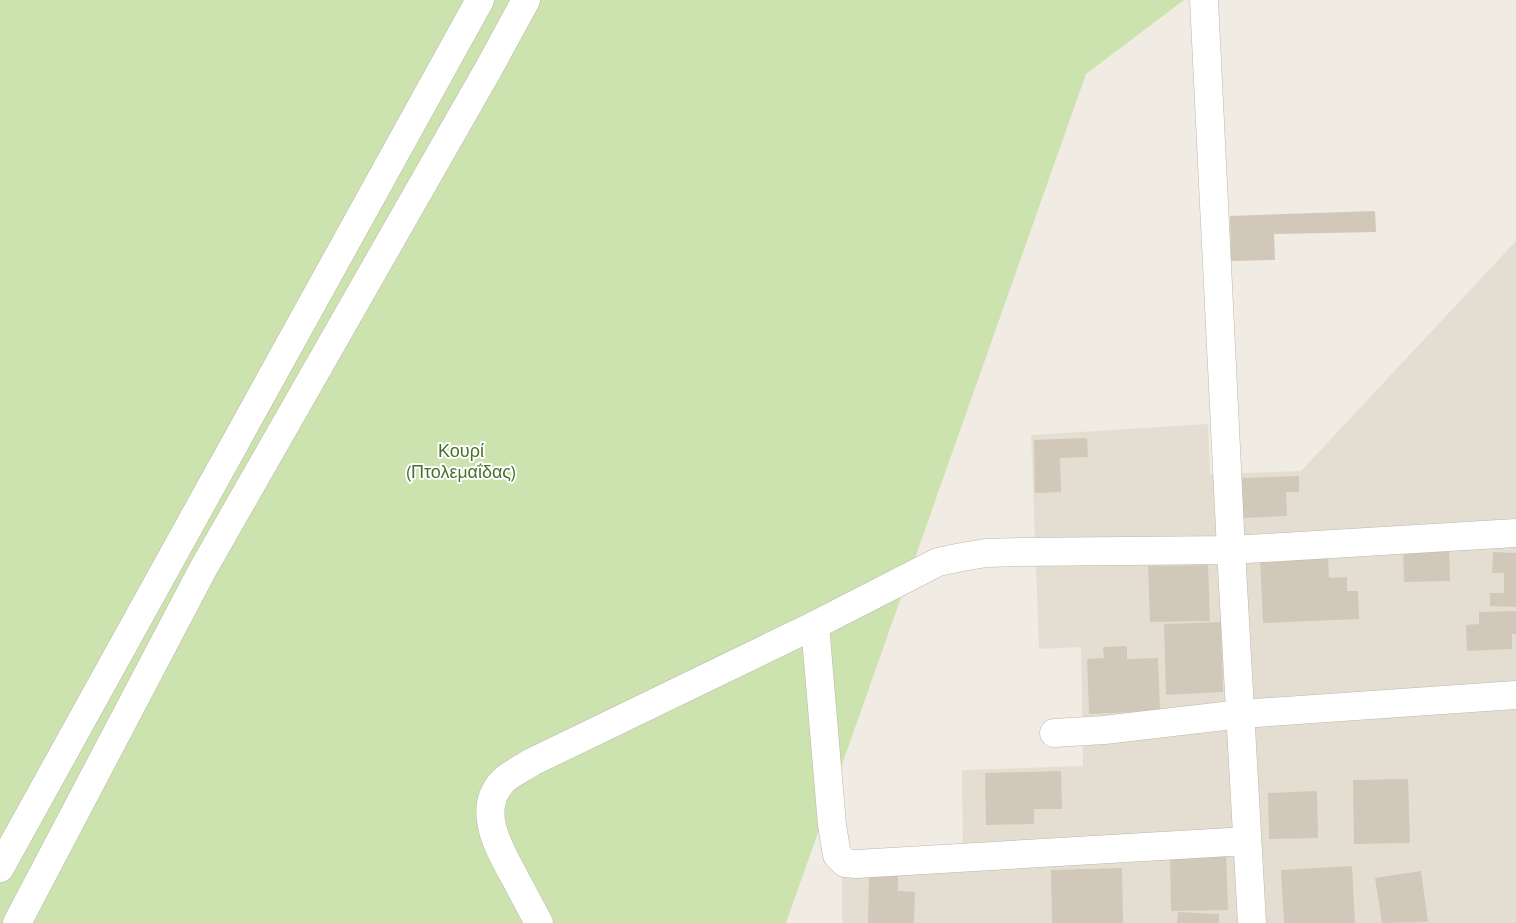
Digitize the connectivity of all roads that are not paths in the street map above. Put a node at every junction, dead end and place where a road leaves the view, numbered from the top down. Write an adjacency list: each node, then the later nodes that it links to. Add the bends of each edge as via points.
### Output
1 (480, 0): 11 (street)
2 (526, 0): 12 (street, via 203,569)
3 (1204, 0): 5 (street)
4 (1516, 533): 5 (street)
5 (1231, 550): 6 (street, via 1019,552 962,557 938,562); 8 (street)
6 (814, 625): 10 (street, via 832,824 837,855 845,863); 13 (street, via 532,762 503,781 490,809 496,843)
7 (1516, 694): 8 (street)
8 (1241, 714): 9 (street); 10 (street)
9 (1054, 733)
10 (1247, 841): 14 (street)
11 (0, 868)
12 (17, 923)
13 (538, 923)
14 (1252, 923)

